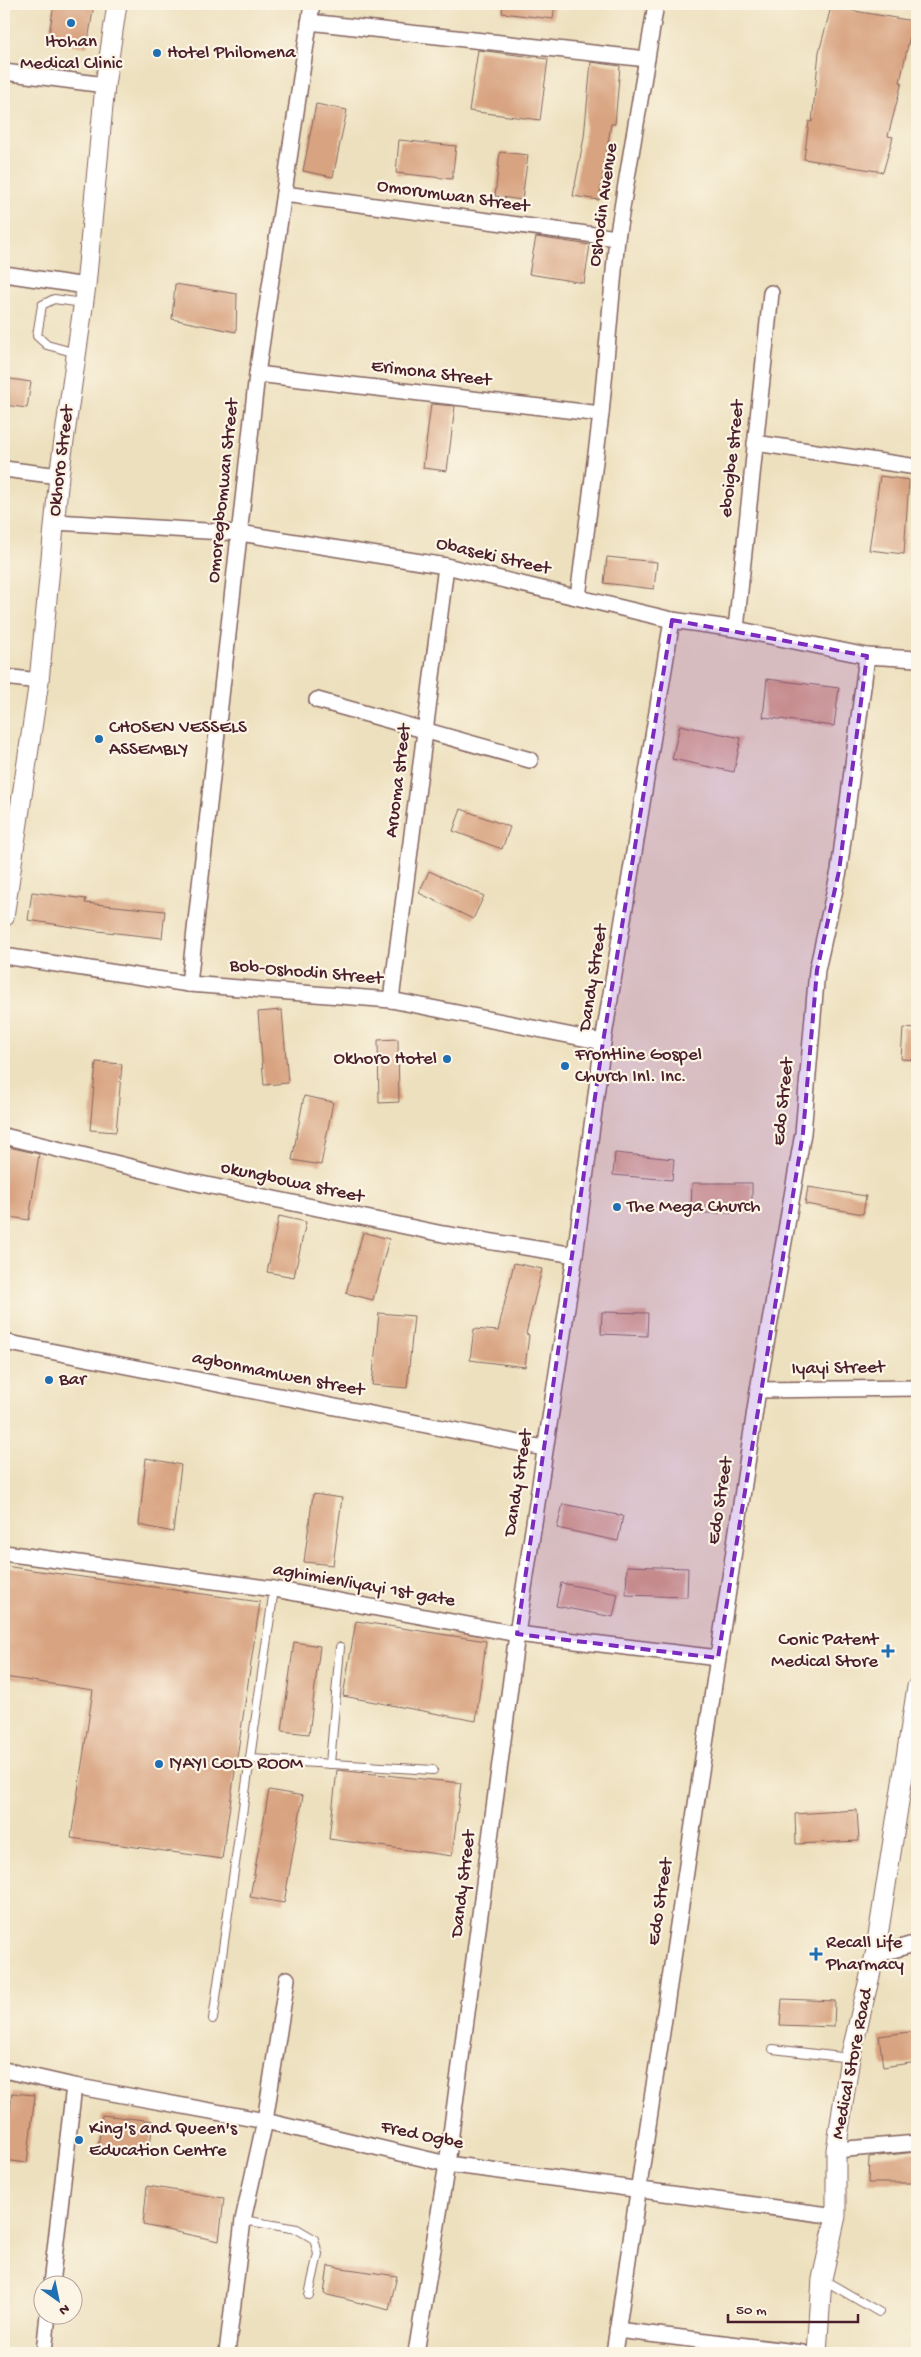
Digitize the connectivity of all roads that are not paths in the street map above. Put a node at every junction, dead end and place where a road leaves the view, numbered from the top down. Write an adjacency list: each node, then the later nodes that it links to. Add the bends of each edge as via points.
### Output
1 (117, 4): 7 (street, Okhoro Street)
2 (312, 4): 4 (street, Omoregbomwan Street)
3 (656, 4): 5 (street, Oshodin Avenue)
4 (310, 22): 5 (street); 8 (street, Omoregbomwan Street)
5 (647, 59): 9 (street, Oshodin Avenue)
6 (4, 72): 7 (street)
7 (105, 85): 12 (street, Okhoro Street)
8 (284, 194): 9 (street, Omorumwan Street); 14 (street, Omoregbomwan Street)
9 (617, 238): 15 (street, Oshodin Avenue)
10 (4, 274): 12 (street)
11 (771, 293): 16 (street, eboigbe street)
12 (84, 294): 13 (street, Okhoro Street); 13 (lane, via 54,298 42,305 39,319 37,336 47,344)
13 (76, 353): 19 (street, Okhoro Street)
14 (257, 374): 15 (street, Erimona Street); 21 (street, Omoregbomwan Street)
15 (601, 414): 23 (street, Oshodin Avenue)
16 (755, 443): 17 (street); 25 (street, eboigbe street)
17 (917, 467)
18 (4, 469): 19 (street)
19 (60, 476): 20 (street, Okhoro Street)
20 (55, 522): 21 (street, Obaseki Street); 29 (street, Okhoro Street)
21 (240, 533): 22 (street, Obaseki Street); 35 (street, Omoregbomwan Street)
22 (446, 566): 23 (street, Obaseki Street); 31 (street, Aruoma street)
23 (578, 597): 24 (street, Obaseki Street)
24 (672, 620): 25 (street, Obaseki Street); 37 (street, Dandy Street)
25 (736, 629): 26 (street, Obaseki Street)
26 (866, 656): 27 (street, Obaseki Street); 42 (street, Edo Street, via 839,872 817,970 803,1133)
27 (917, 659)
28 (4, 677): 29 (street)
29 (39, 681): 33 (street, Okhoro Street)
30 (317, 700): 31 (street)
31 (426, 730): 32 (street); 36 (street, Aruoma street)
32 (530, 760)
33 (4, 916)
34 (4, 956): 35 (street, Bob-Oshodin Street)
35 (188, 984): 36 (street, Bob-Oshodin Street)
36 (391, 1000): 37 (street, Bob-Oshodin Street)
37 (604, 1042): 39 (street, Dandy Street)
38 (4, 1136): 39 (street, okungbowa street, via 192,1182 443,1234)
39 (576, 1254): 43 (street, Dandy Street)
40 (4, 1342): 43 (street, agbonmamwen street)
41 (917, 1388): 42 (street, Iyayi Street)
42 (758, 1390): 48 (street, Edo Street)
43 (544, 1448): 46 (street, Dandy Street)
44 (4, 1553): 45 (street, aghimien/iyayi 1st gate)
45 (274, 1589): 46 (street, aghimien/iyayi 1st gate); 51 (lane)
46 (517, 1634): 48 (street, aghimien/iyayi 1st gate); 65 (street, Dandy Street)
47 (340, 1647): 52 (lane)
48 (718, 1658): 66 (street, Edo Street)
49 (917, 1687): 50 (street, Medical Store Road)
50 (914, 1729): 55 (street, Medical Store Road)
51 (250, 1759): 52 (lane); 57 (lane)
52 (330, 1764): 53 (lane)
53 (433, 1770)
54 (917, 1943): 55 (street)
55 (875, 1955): 59 (street, Medical Store Road)
56 (288, 1979): 62 (street)
57 (212, 2019)
58 (773, 2049): 59 (lane)
59 (850, 2058): 64 (street, Medical Store Road)
60 (4, 2070): 61 (street, Fred Ogbe)
61 (74, 2086): 62 (street, Fred Ogbe); 69 (street)
62 (265, 2121): 65 (street, Fred Ogbe); 68 (street)
63 (917, 2143): 64 (street)
64 (836, 2150): 67 (street, Medical Store Road)
65 (447, 2164): 66 (street, Fred Ogbe); 77 (street, Dandy Street)
66 (638, 2188): 67 (street, Fred Ogbe); 74 (street, Edo Street)
67 (836, 2216): 70 (street, Medical Store Road)
68 (243, 2220): 71 (lane, via 297,2229 314,2239 318,2254); 76 (street)
69 (52, 2274)
70 (822, 2279): 72 (lane); 80 (street, Medical Store Road)
71 (309, 2295)
72 (878, 2312)
73 (47, 2324): 75 (street)
74 (617, 2330): 78 (street, Edo Street); 79 (street)
75 (44, 2353)
76 (227, 2353)
77 (416, 2353)
78 (614, 2353)
79 (803, 2353)
80 (818, 2353)

